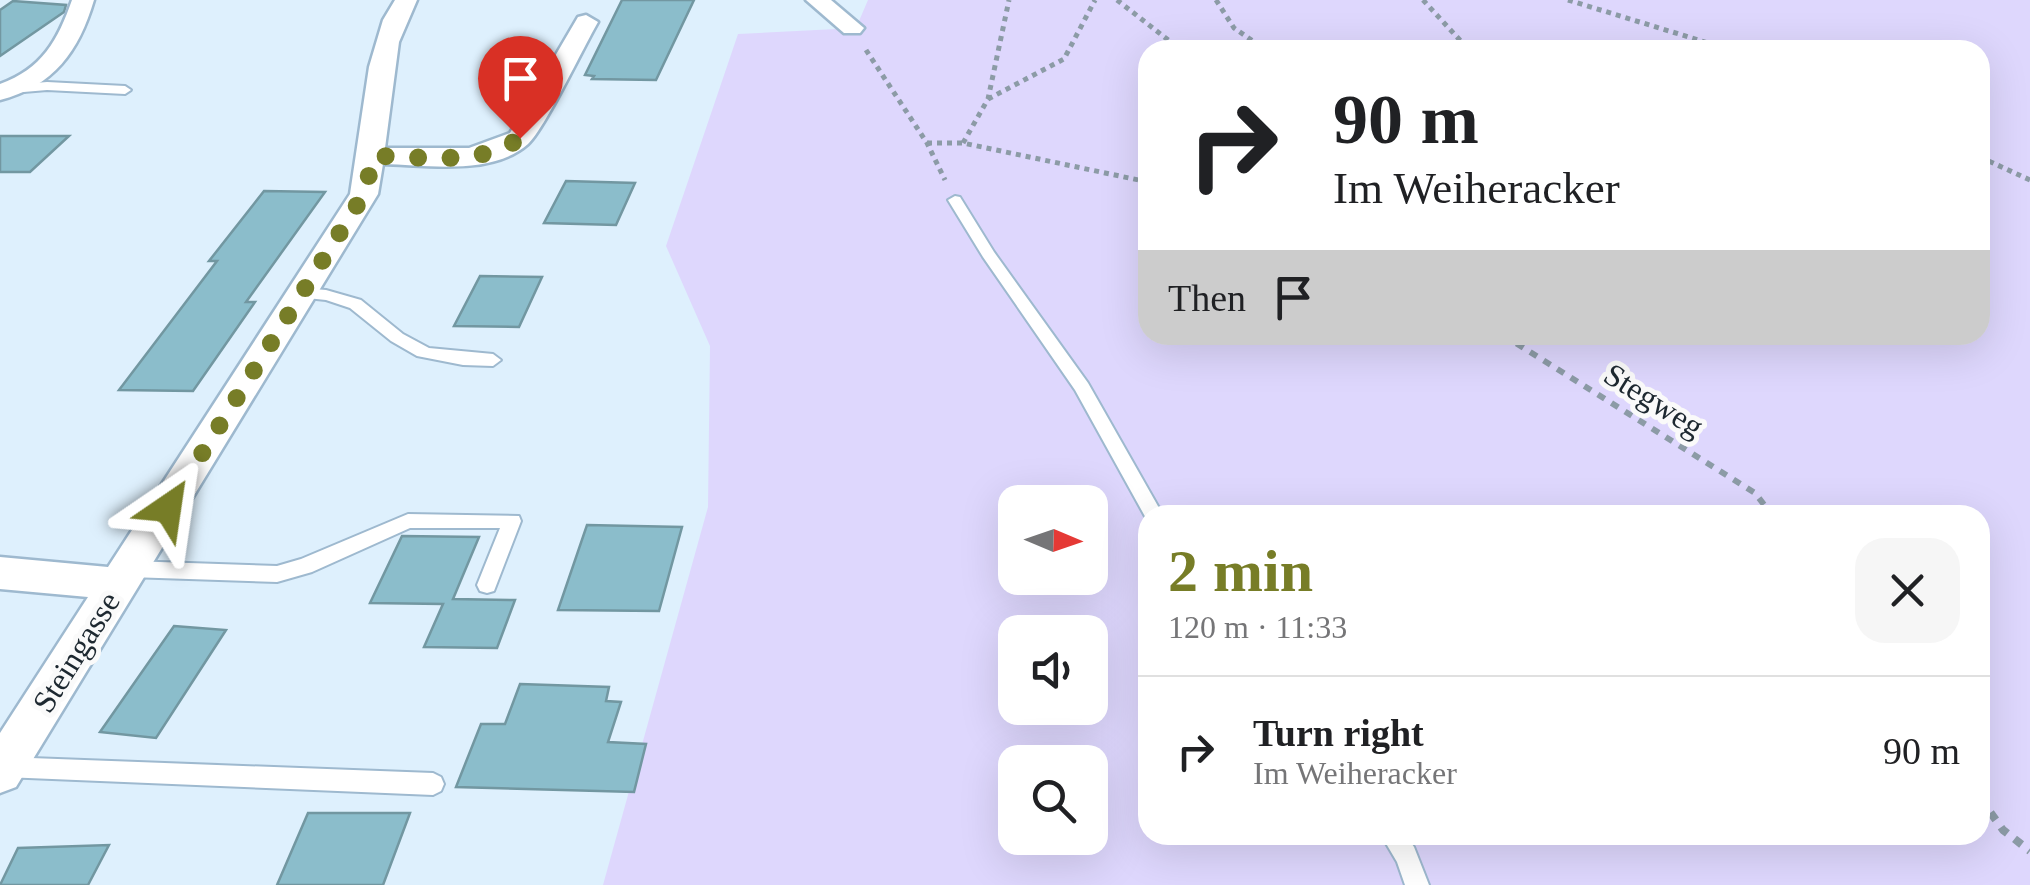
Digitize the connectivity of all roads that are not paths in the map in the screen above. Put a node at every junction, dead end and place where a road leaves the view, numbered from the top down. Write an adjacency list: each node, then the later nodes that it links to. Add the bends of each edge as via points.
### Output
1 (84, 0): 7 (street, via 60,58)
2 (406, 0): 8 (street, Steingasse, via 392,19)
3 (817, 0): 5 (street)
4 (586, 22): 8 (street, via 520,138 502,150)
5 (852, 28)
6 (125, 90): 7 (lane)
7 (6, 91)
8 (374, 156): 10 (street, Steingasse, via 364,194)
9 (956, 200): 12 (lane, via 1082,387)
10 (302, 293): 11 (lane, via 354,300 430,354); 14 (street, Steingasse)
11 (493, 360)
12 (1148, 505)
13 (0, 573): 14 (street)
14 (124, 576): 15 (lane, via 277,574 408,521 512,521); 16 (street, Steingasse)
15 (487, 585)
16 (2, 770): 17 (lane)
17 (433, 784)
18 (1399, 845): 19 (lane)
19 (1417, 885)

